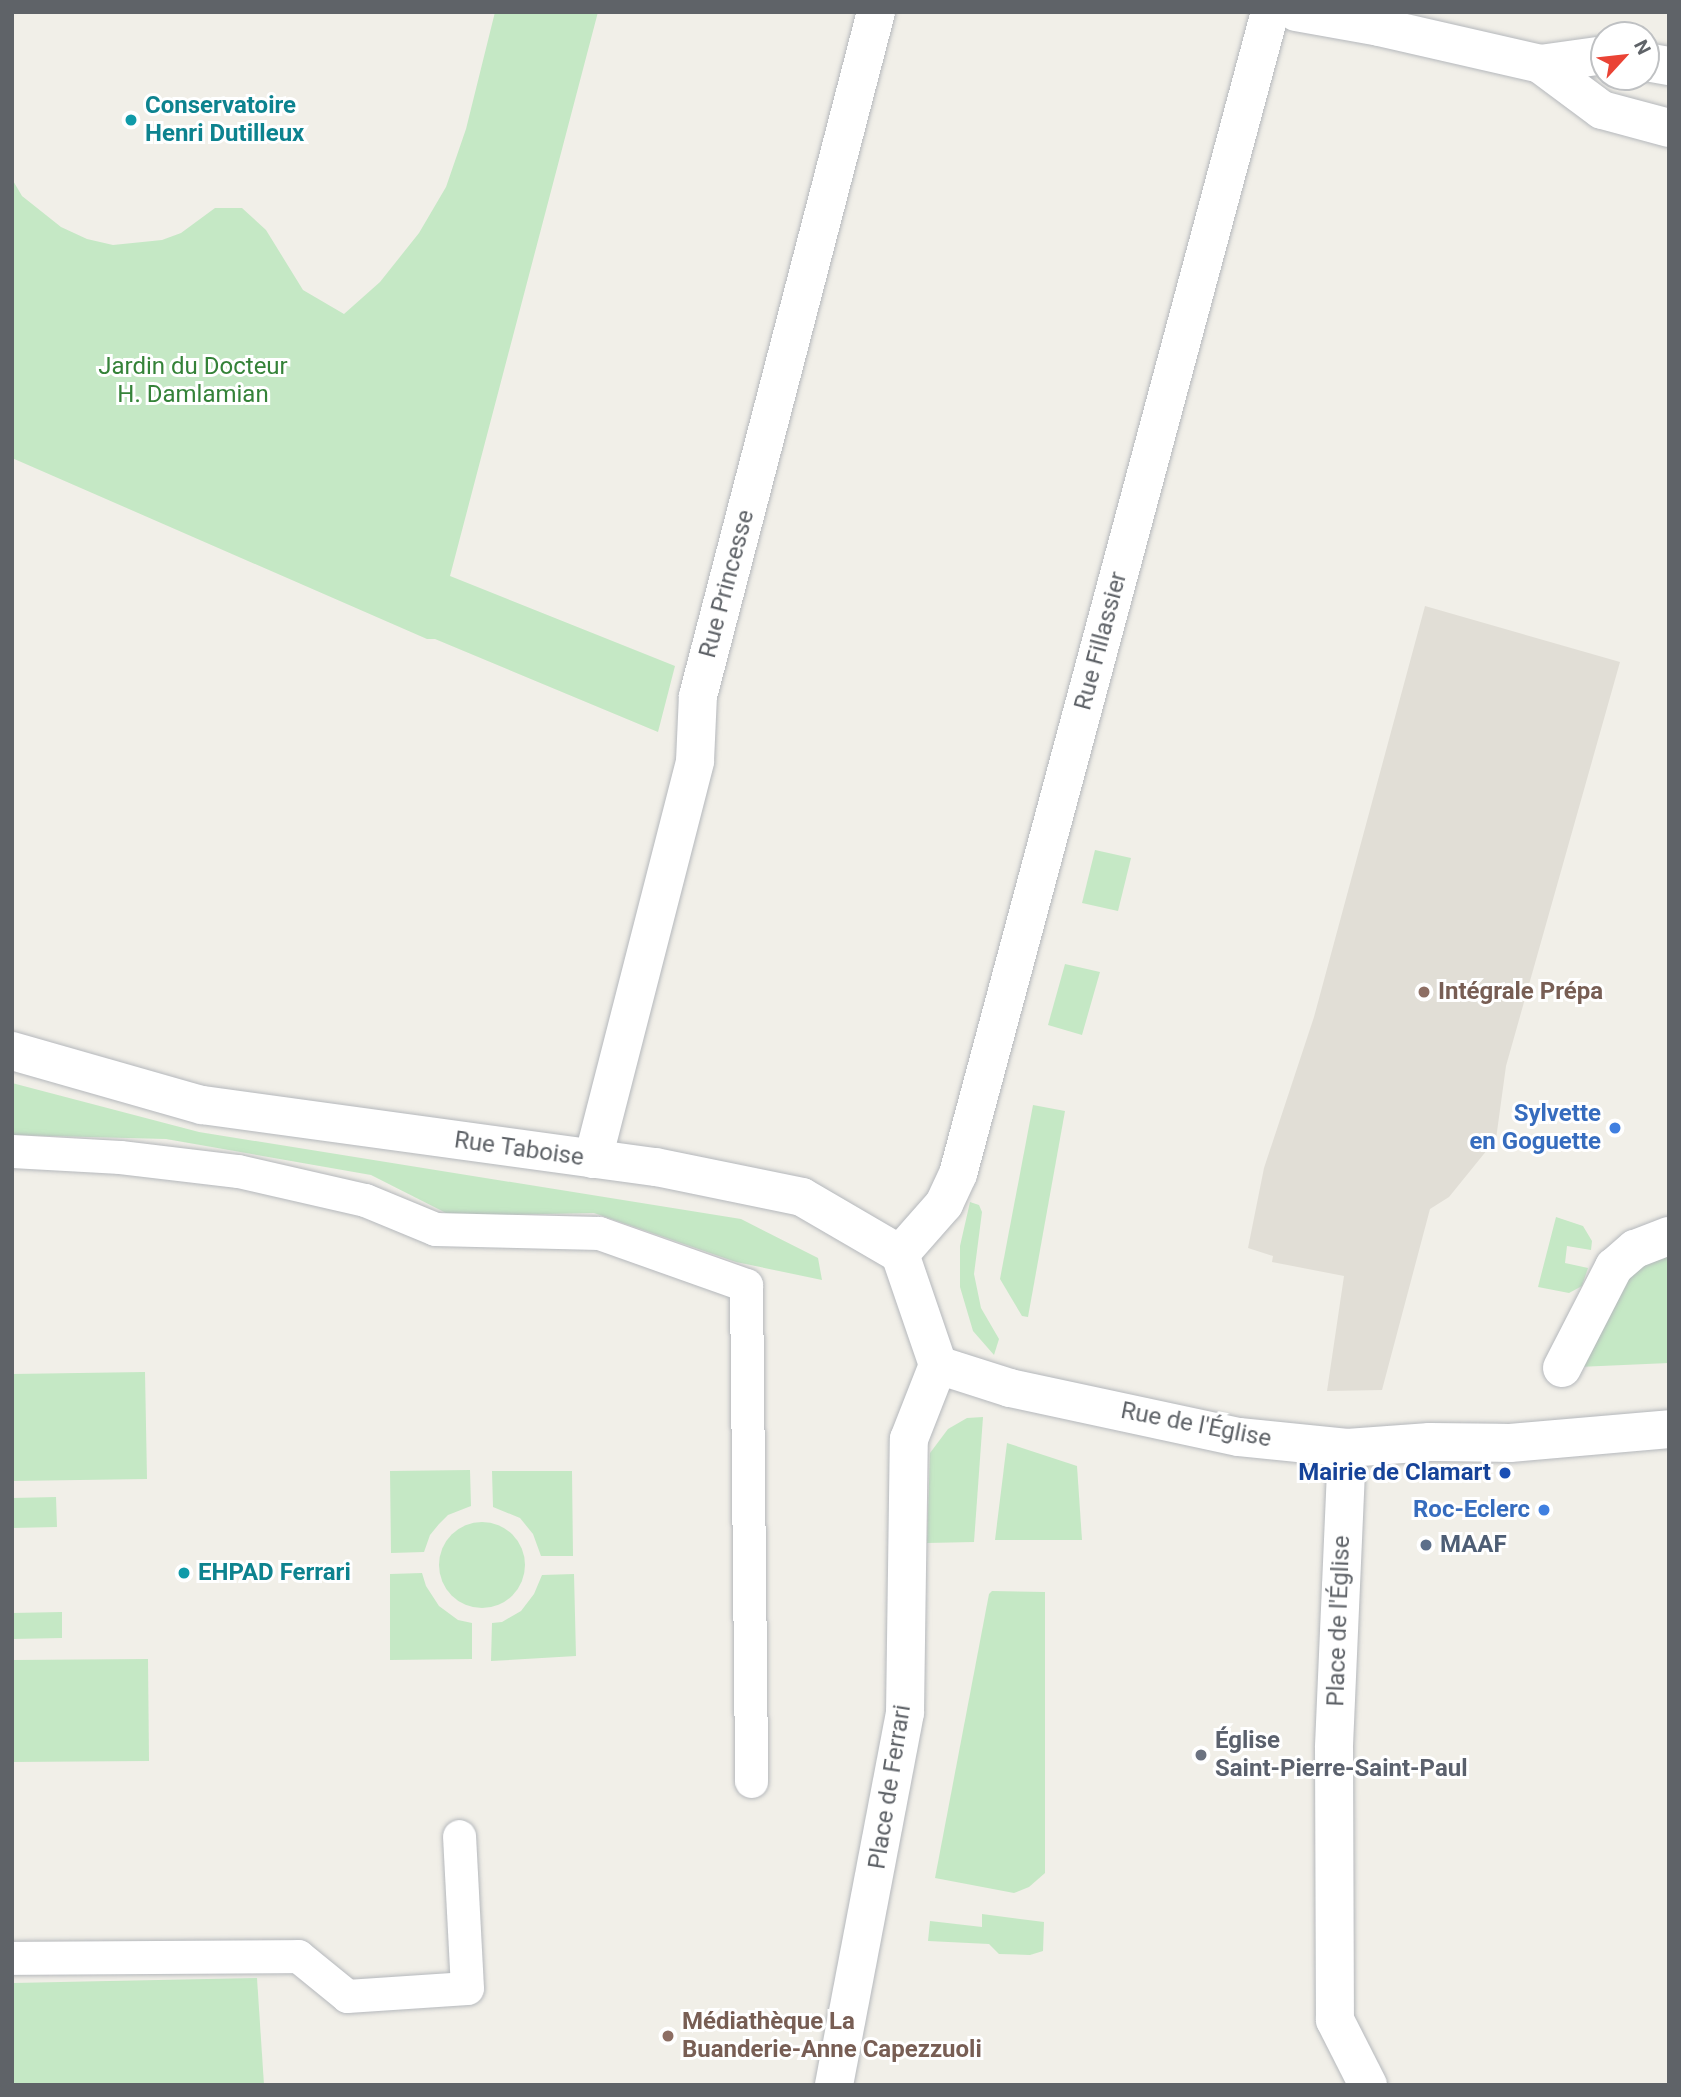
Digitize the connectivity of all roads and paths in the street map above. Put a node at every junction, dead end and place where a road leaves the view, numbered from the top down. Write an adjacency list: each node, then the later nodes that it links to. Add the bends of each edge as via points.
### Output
1 (876, 12): 9 (street, Rue Princesse, via 698,696 695,761)
2 (1270, 12): 11 (street, Rue Fillassier, via 958,1174 944,1204)
3 (1296, 12): 5 (street)
4 (1590, 57): 5 (street)
5 (1540, 64): 6 (street, via 1602,110)
6 (1669, 128)
7 (12, 1051): 9 (street, Rue Taboise, via 202,1105)
8 (12, 1151): 16 (lane, via 120,1157 238,1171 365,1200 435,1229 599,1233 746,1285)
9 (593, 1159): 11 (street, Rue Taboise, via 802,1197)
10 (1669, 1236): 13 (street, via 1635,1249 1615,1268)
11 (900, 1254): 12 (street)
12 (938, 1365): 15 (street, Rue de l'Église, via 1010,1388 1239,1437); 19 (street, Place de Ferrari, via 909,1439 905,1713)
13 (1562, 1368)
14 (1669, 1429): 15 (street, Rue de l'Église, via 1510,1443)
15 (1347, 1448): 20 (street, Place de l'Église, via 1333,1836 1335,2020)
16 (751, 1781)
17 (459, 1836): 18 (lane, via 467,1988 347,1996 298,1956)
18 (12, 1958)
19 (834, 2085)
20 (1368, 2085)

